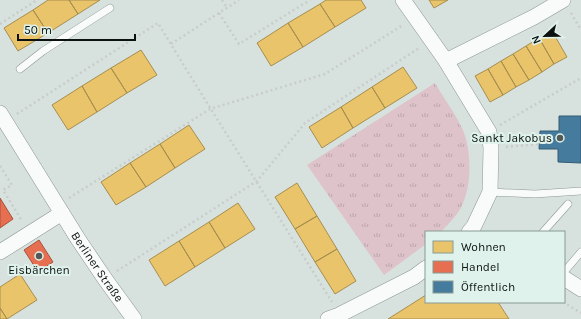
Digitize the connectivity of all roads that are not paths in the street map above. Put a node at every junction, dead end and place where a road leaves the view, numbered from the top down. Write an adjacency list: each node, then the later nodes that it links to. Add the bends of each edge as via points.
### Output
1 (403, 0): 4 (street)
2 (567, 6): 4 (street, via 534,16)
3 (110, 8): 5 (lane)
4 (446, 61): 8 (street, via 489,132)
5 (20, 69)
6 (2, 117): 10 (street, Berliner Straße)
7 (581, 191): 8 (lane, via 535,194)
8 (490, 192): 11 (street)
9 (568, 204): 12 (lane)
10 (59, 209): 13 (street, via 30,233); 20 (street, Berliner Straße, via 104,279)
11 (476, 230)
12 (544, 231)
13 (0, 252)
14 (581, 252): 16 (lane)
15 (425, 269): 19 (street, via 414,277)
16 (565, 271)
17 (565, 279): 18 (street)
18 (581, 289)
19 (334, 317)
20 (134, 319)

